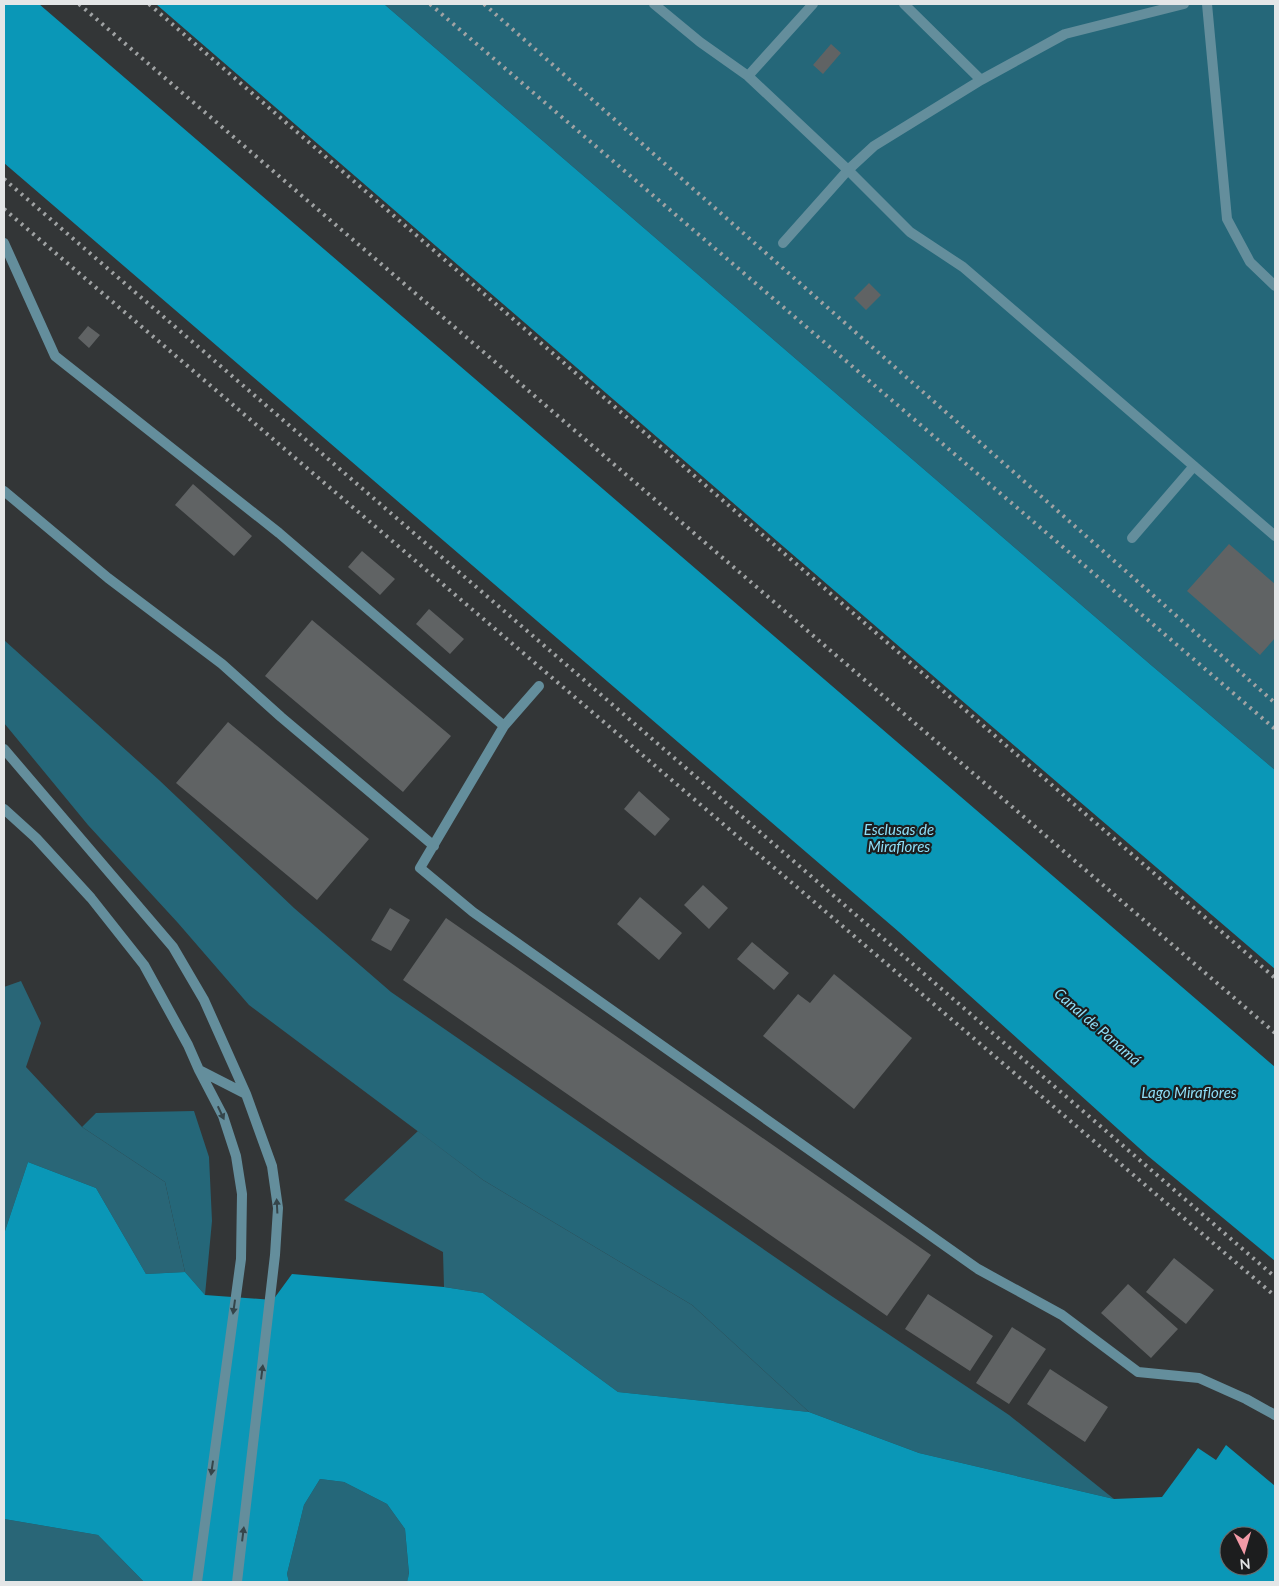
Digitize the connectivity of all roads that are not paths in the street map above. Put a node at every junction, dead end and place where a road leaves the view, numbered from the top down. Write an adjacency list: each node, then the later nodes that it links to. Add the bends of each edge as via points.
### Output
1 (654, 4): 6 (lane)
2 (813, 4): 6 (lane)
3 (904, 4): 7 (lane)
4 (1184, 4): 7 (lane, via 1065,34)
5 (1207, 4): 11 (lane, via 1227,219 1250,262)
6 (748, 76): 8 (lane)
7 (981, 80): 8 (lane, via 874,146)
8 (848, 170): 10 (lane); 12 (lane, via 910,232 963,267)
9 (4, 243): 17 (lane, via 55,356 279,533)
10 (783, 243)
11 (1275, 286)
12 (1194, 466): 14 (lane); 15 (lane)
13 (4, 491): 20 (lane, via 108,578 222,664)
14 (1275, 536)
15 (1132, 538)
16 (539, 686): 17 (lane)
17 (504, 726): 20 (lane)
18 (4, 749): 22 (lane, via 173,947 204,1000)
19 (4, 809): 21 (lane, via 36,838 91,898 144,965)
20 (434, 846): 23 (lane, via 420,868 473,912 978,1269 1062,1315 1138,1372 1199,1378)
21 (199, 1070): 22 (lane); 24 (lane, one-way to 24, via 222,1116 236,1156 242,1194 241,1259)
22 (246, 1094): 25 (lane, one-way to 22, via 278,1208 272,1166)
23 (1275, 1415)
24 (197, 1582)
25 (238, 1582)

